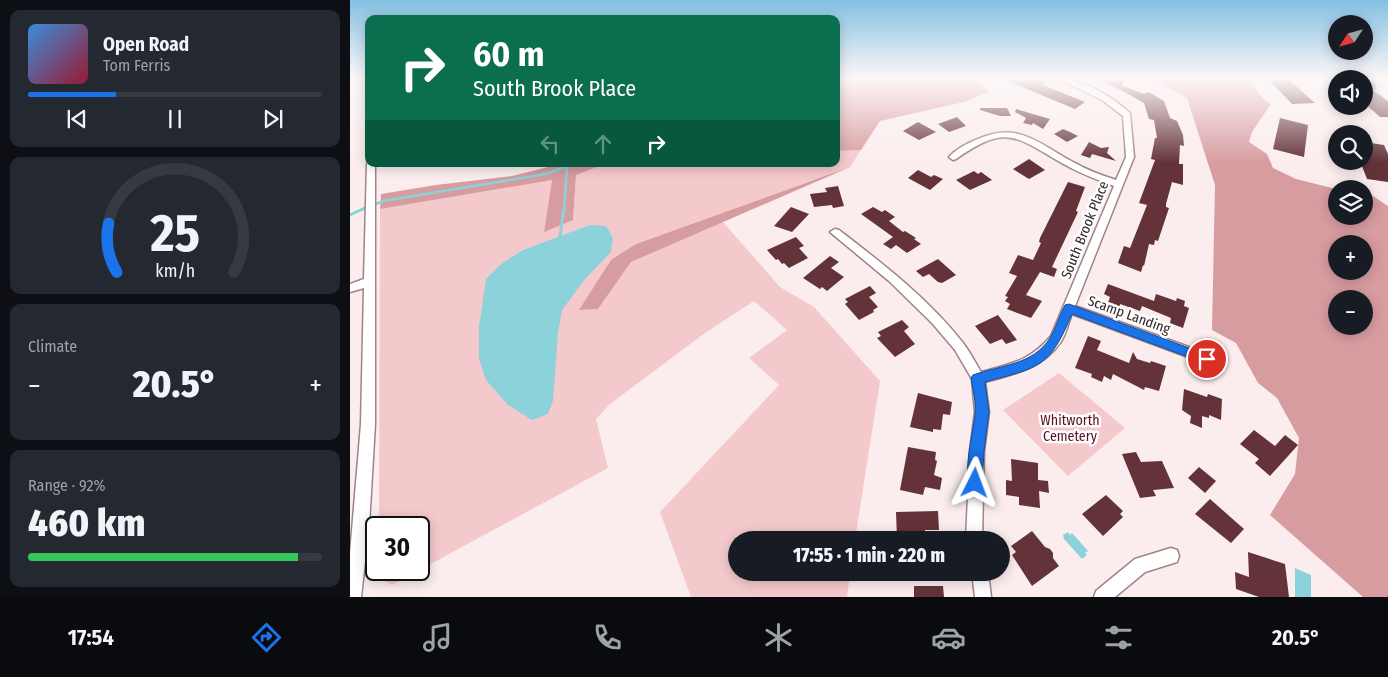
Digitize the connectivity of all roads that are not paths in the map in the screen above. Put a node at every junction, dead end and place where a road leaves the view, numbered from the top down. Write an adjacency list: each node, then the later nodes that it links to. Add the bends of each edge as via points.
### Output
1 (1120, 107): 4 (street, South Brook Place, via 1127,115 1130,157)
2 (952, 157): 4 (street, via 984,138 1017,136 1029,139 1069,164)
3 (371, 167): 6 (street)
4 (1118, 184): 8 (street, South Brook Place)
5 (835, 232): 10 (street, via 893,278 936,320 959,347)
6 (370, 282): 7 (street); 14 (street, via 368,424)
7 (350, 288)
8 (1069, 308): 9 (street, Scamp Landing); 10 (street, South Brook Place, via 1056,339 1046,353 1028,364)
9 (1207, 359)
10 (978, 378): 11 (street, via 982,412 976,451)
11 (973, 531)
12 (1171, 556): 16 (street, via 1141,565)
13 (981, 581): 15 (street)
14 (353, 597)
15 (983, 597)
16 (1102, 597)

